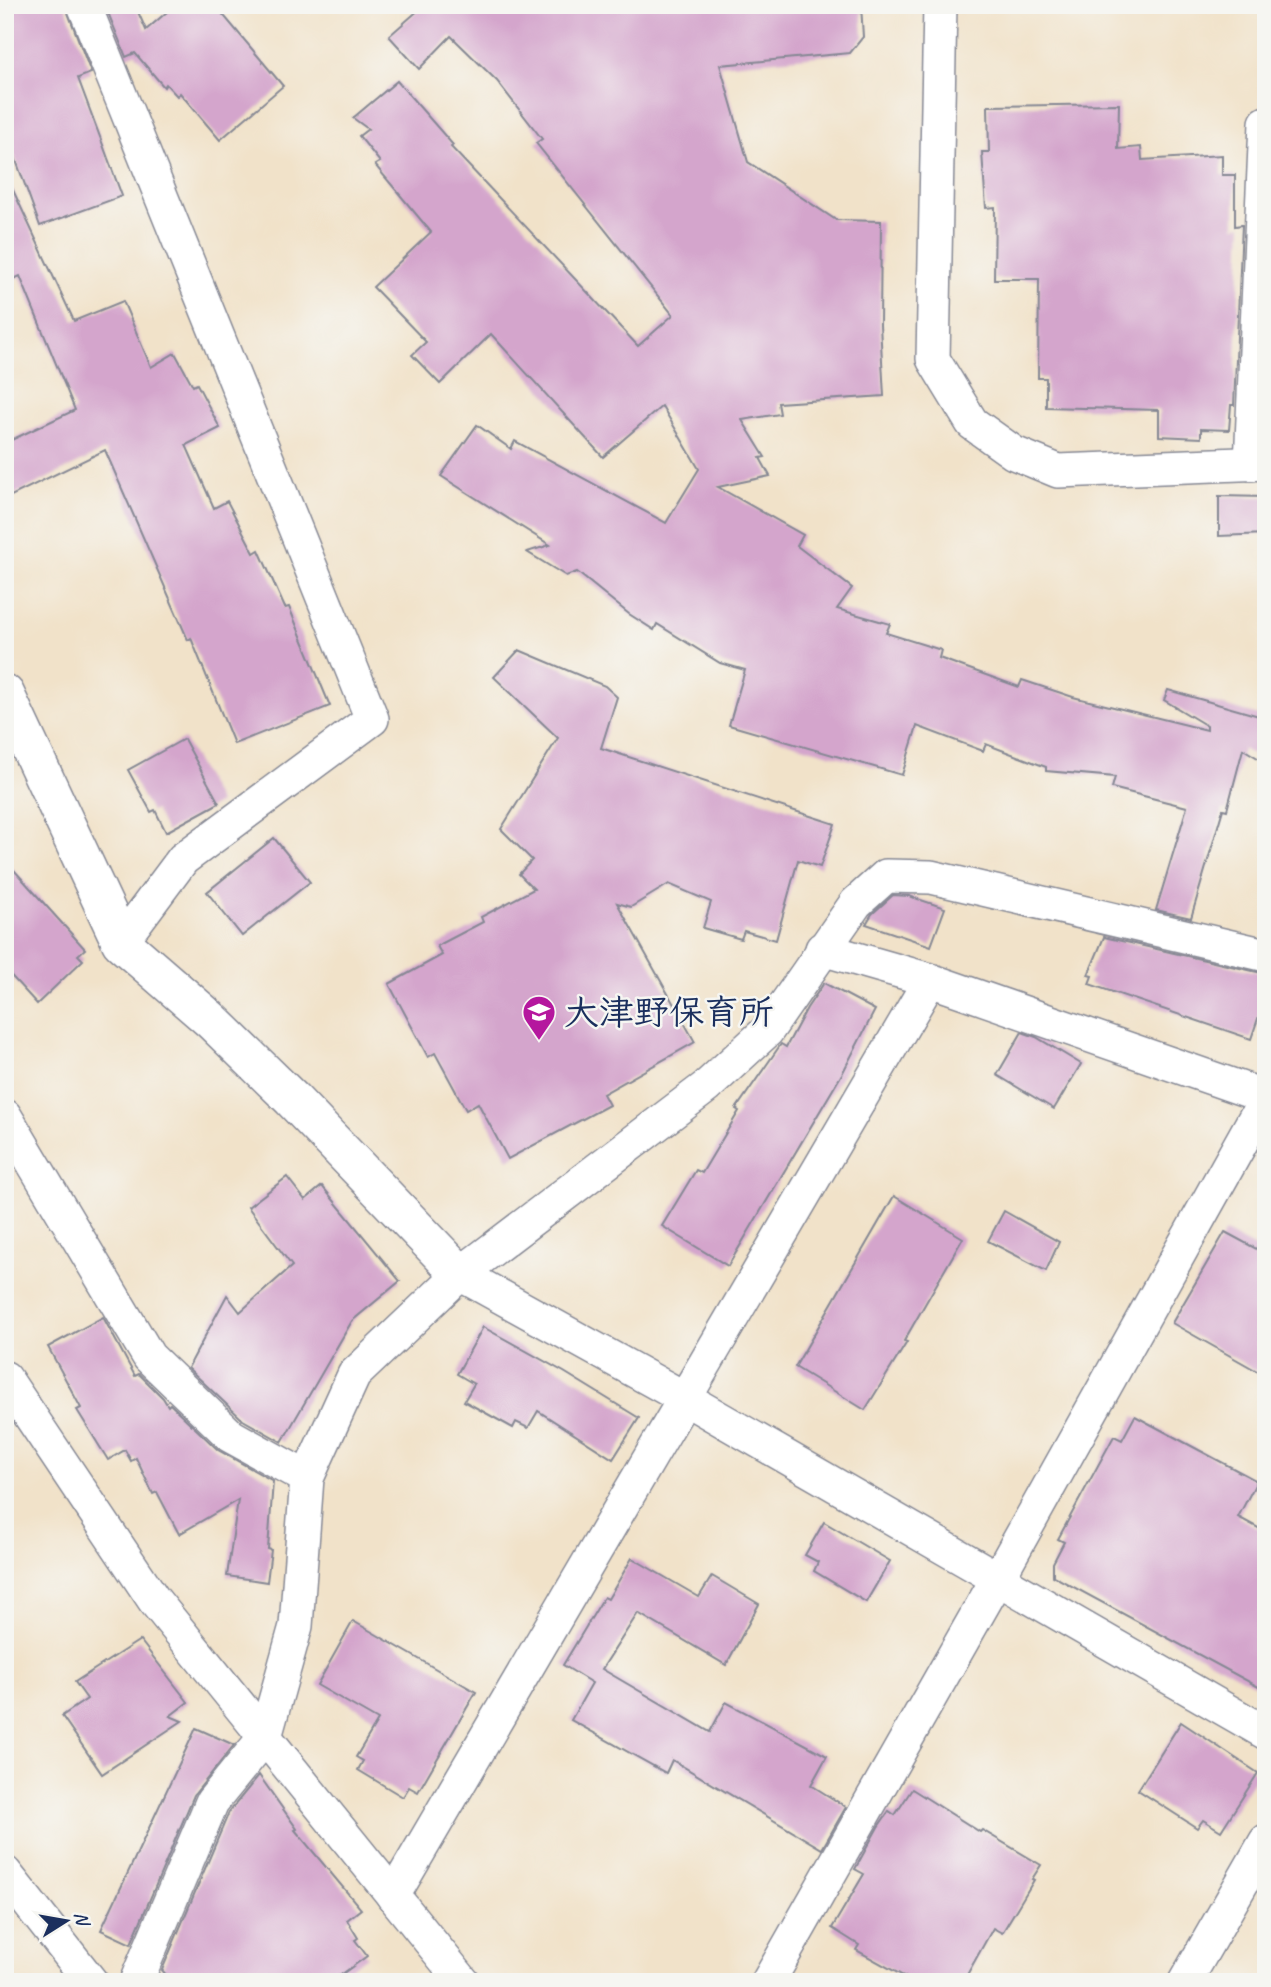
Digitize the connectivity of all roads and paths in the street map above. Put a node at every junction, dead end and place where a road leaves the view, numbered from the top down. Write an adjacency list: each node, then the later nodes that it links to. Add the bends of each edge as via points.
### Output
1 (84, 5): 6 (street, via 372,719 183,859)
2 (940, 5): 4 (street, via 933,359 972,423 1014,453 1058,471)
3 (1266, 123): 4 (street)
4 (1258, 464)
5 (5, 694): 6 (street)
6 (121, 942): 12 (street, via 292,1099)
7 (822, 949): 8 (street, via 856,903 886,876 931,877); 9 (street); 12 (street, via 767,1031 706,1087)
8 (1266, 954)
9 (930, 980): 10 (street); 14 (street)
10 (1266, 1098): 16 (street)
11 (5, 1116): 15 (street, via 149,1357 231,1436)
12 (460, 1274): 14 (street); 15 (street, via 354,1375)
13 (5, 1378): 18 (street, via 154,1600)
14 (684, 1398): 16 (street); 21 (street)
15 (307, 1478): 18 (street, via 296,1626)
16 (998, 1578): 17 (street); 25 (street)
17 (1266, 1733)
18 (265, 1737): 21 (street); 23 (street, via 212,1802)
19 (1266, 1841): 26 (street)
20 (5, 1873): 22 (street)
21 (393, 1896): 24 (street)
22 (91, 1982)
23 (136, 1982)
24 (463, 1982)
25 (768, 1982)
26 (1185, 1982)

